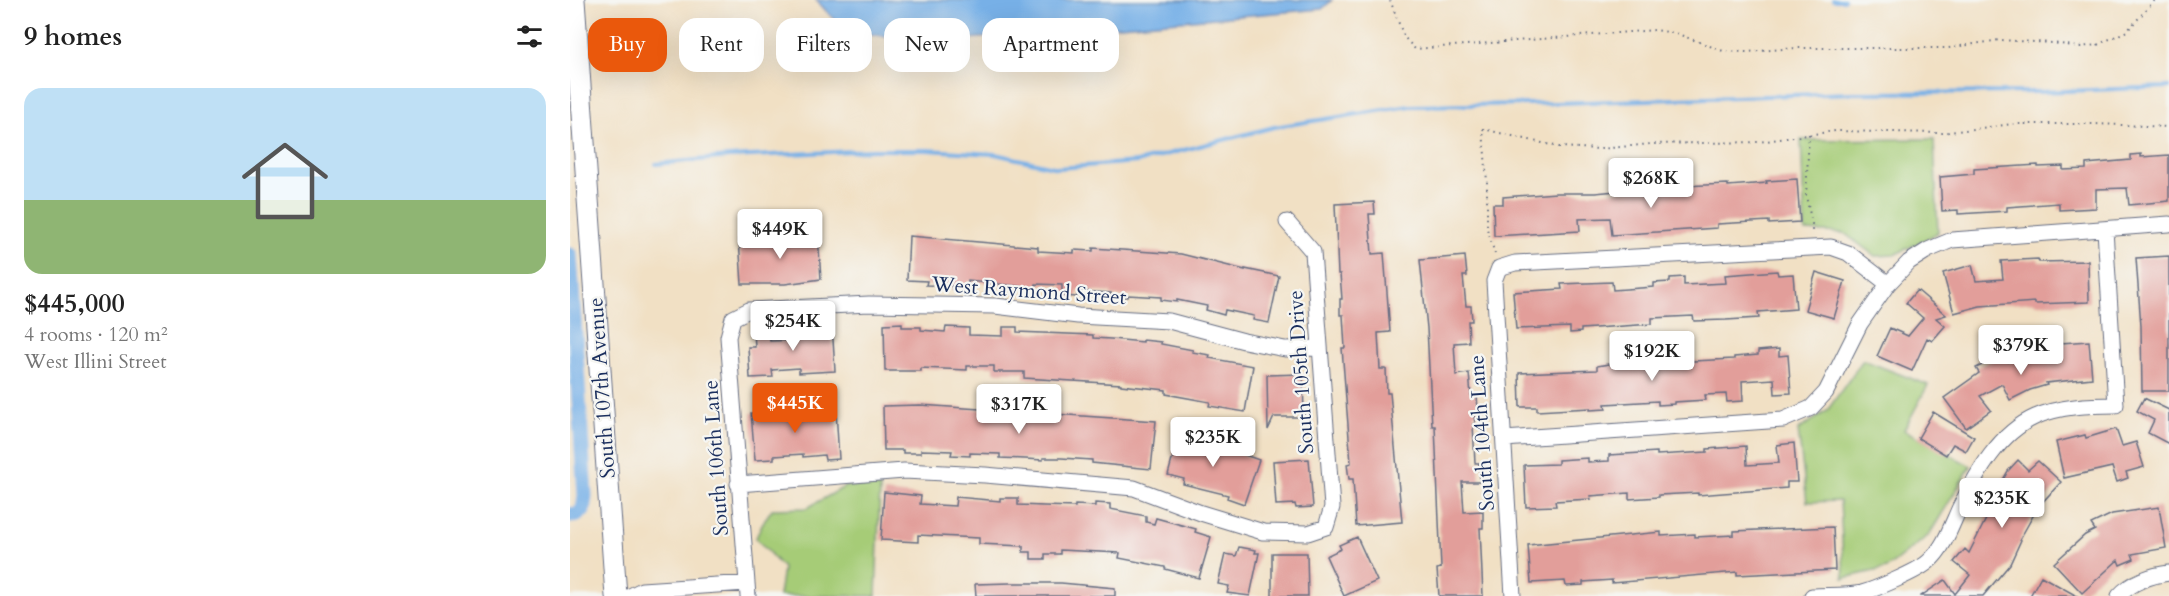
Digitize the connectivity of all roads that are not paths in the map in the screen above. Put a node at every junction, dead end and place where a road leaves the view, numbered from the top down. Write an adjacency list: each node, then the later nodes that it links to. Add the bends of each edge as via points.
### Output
1 (574, 0): 13 (main road, South 107th Avenue)
2 (1287, 222): 7 (street, South 105th Drive, via 1313,252)
3 (2169, 224): 4 (street)
4 (2105, 230): 5 (street, via 1952,240 1909,262); 16 (street, via 2116,405 2089,405 2034,417 1994,451 1975,477 1942,544 1928,562 1861,593)
5 (1888, 284): 8 (street, via 1860,324 1826,392 1811,408 1783,420); 8 (street, South 104th Lane, via 1848,253 1831,247 1515,263 1499,268 1494,281)
6 (733, 318): 7 (street, West Raymond Street, via 749,310 869,304 995,306 1169,321 1285,349); 9 (street, South 106th Lane, via 728,337)
7 (1320, 348): 9 (street, South 105th Drive, via 1332,507 1326,527 1308,533 1263,532 1134,488 985,475 904,471)
8 (1504, 439): 15 (street, South 104th Lane)
9 (738, 484): 11 (street, South 106th Lane)
10 (2169, 573): 17 (street, via 2145,578)
11 (747, 589): 12 (street)
12 (690, 591): 14 (street, via 642,590)
13 (616, 596)
14 (630, 596)
15 (1513, 596)
16 (1812, 596)
17 (2120, 596)

